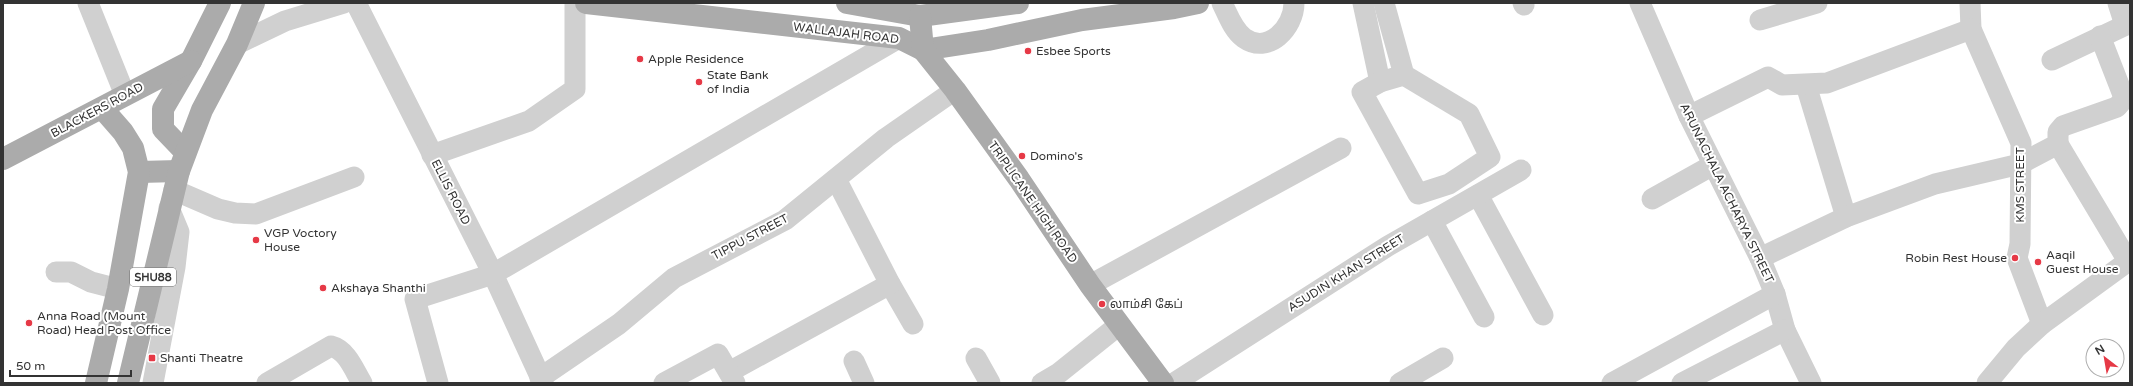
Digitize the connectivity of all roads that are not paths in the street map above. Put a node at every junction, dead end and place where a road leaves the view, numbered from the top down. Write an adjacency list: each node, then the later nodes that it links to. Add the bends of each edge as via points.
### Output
1 (88, 3): 35 (street)
2 (220, 3): 29 (main road)
3 (254, 3): 26 (main road, SHU88)
4 (344, 3): 26 (street, via 285,21)
5 (356, 3): 40 (street, ELLIS ROAD)
6 (575, 3): 40 (street, via 575,89 529,121)
7 (586, 3): 25 (main road, WALLAJAH ROAD)
8 (847, 3): 20 (main road)
9 (1018, 3): 20 (main road)
10 (1198, 3): 19 (main road)
11 (1222, 3): 12 (street, via 1236,30 1244,38 1260,43 1274,40 1288,28)
12 (1294, 3)
13 (1363, 3): 31 (street)
14 (1384, 3): 30 (street)
15 (1640, 3): 37 (street, ARUNACHALA ACHARYA STREET)
16 (1817, 3): 21 (street)
17 (1970, 3): 23 (street, KMS STREET)
18 (2118, 3): 22 (street)
19 (1174, 6): 27 (main road, via 1082,20 988,40)
20 (920, 16): 27 (main road)
21 (1760, 20)
22 (2128, 24): 24 (street)
23 (1971, 28): 32 (street, via 1827,83); 42 (street, KMS STREET, via 2021,143)
24 (2100, 36): 28 (street); 34 (street)
25 (899, 38): 27 (main road, WALLAJAH ROAD); 56 (street)
26 (236, 44): 48 (main road, SHU88, via 202,110)
27 (923, 50): 33 (main road, TRIPLICANE HIGH ROAD)
28 (2052, 60)
29 (191, 61): 35 (main road, BLACKERS ROAD); 48 (main road, via 163,109 163,129)
30 (1404, 75): 31 (street); 31 (street, via 1469,114 1490,157 1449,184 1418,194 1362,92)
31 (1380, 82)
32 (1806, 85): 37 (street, via 1782,85 1768,77); 51 (street)
33 (955, 90): 47 (street, TIPPU STREET, via 886,138); 58 (main road, TRIPLICANE HIGH ROAD, via 1019,178)
34 (2126, 94): 38 (street, via 2117,107 2060,128)
35 (126, 95): 36 (main road, BLACKERS ROAD)
36 (102, 108): 41 (main road, BLACKERS ROAD); 45 (main road, via 133,148)
37 (1689, 116): 43 (street, ARUNACHALA ACHARYA STREET)
38 (2058, 144): 42 (street); 54 (street)
39 (1341, 148): 58 (street)
40 (432, 155): 56 (street, ELLIS ROAD)
41 (3, 159)
42 (2020, 164): 51 (street, via 1935,184); 64 (street, KMS STREET, via 2020,244 2017,258)
43 (1713, 165): 50 (street); 53 (street, ARUNACHALA ACHARYA STREET)
44 (1520, 170): 49 (street, ASUDIN KHAN STREET)
45 (139, 172): 48 (main road); 59 (main road, SHU88)
46 (354, 177): 48 (street, via 256,214 224,210)
47 (836, 179): 57 (street); 72 (street, TIPPU STREET, via 785,220 674,278 619,324)
48 (177, 180): 74 (main road, SHU88); 75 (street, via 179,232 175,267)
49 (1478, 196): 52 (street, ASUDIN KHAN STREET); 61 (street)
50 (1652, 199)
51 (1846, 217): 53 (street)
52 (1432, 221): 62 (street); 83 (street, ASUDIN KHAN STREET, via 1388,246)
53 (1760, 258): 60 (street, ARUNACHALA ACHARYA STREET)
54 (2129, 260): 64 (street)
55 (56, 272): 59 (street, via 71,272 90,282)
56 (493, 274): 72 (street, ELLIS ROAD); 78 (street, via 415,299)
57 (890, 284): 63 (street); 70 (street)
58 (1090, 285): 65 (main road, TRIPLICANE HIGH ROAD)
59 (118, 289): 73 (main road, SHU88)
60 (1775, 294): 66 (street, ARUNACHALA ACHARYA STREET); 85 (street)
61 (1543, 315)
62 (1484, 317)
63 (913, 324)
64 (2042, 324): 88 (street, via 2016,348)
65 (1119, 325): 71 (street); 82 (main road, TRIPLICANE HIGH ROAD)
66 (1786, 330): 86 (street); 87 (street, ARUNACHALA ACHARYA STREET)
67 (976, 358): 81 (street)
68 (1443, 358): 84 (street)
69 (854, 361): 80 (street)
70 (732, 378): 79 (street, via 718,354)
71 (1056, 380)
72 (542, 381)
73 (96, 383)
74 (128, 383)
75 (153, 383)
76 (266, 383): 77 (street, via 331,346 344,354)
77 (362, 383)
78 (438, 383)
79 (664, 383)
80 (864, 383)
81 (990, 383)
82 (1162, 383)
83 (1174, 383)
84 (1400, 383)
85 (1612, 383)
86 (1682, 383)
87 (1811, 383)
88 (1987, 383)

